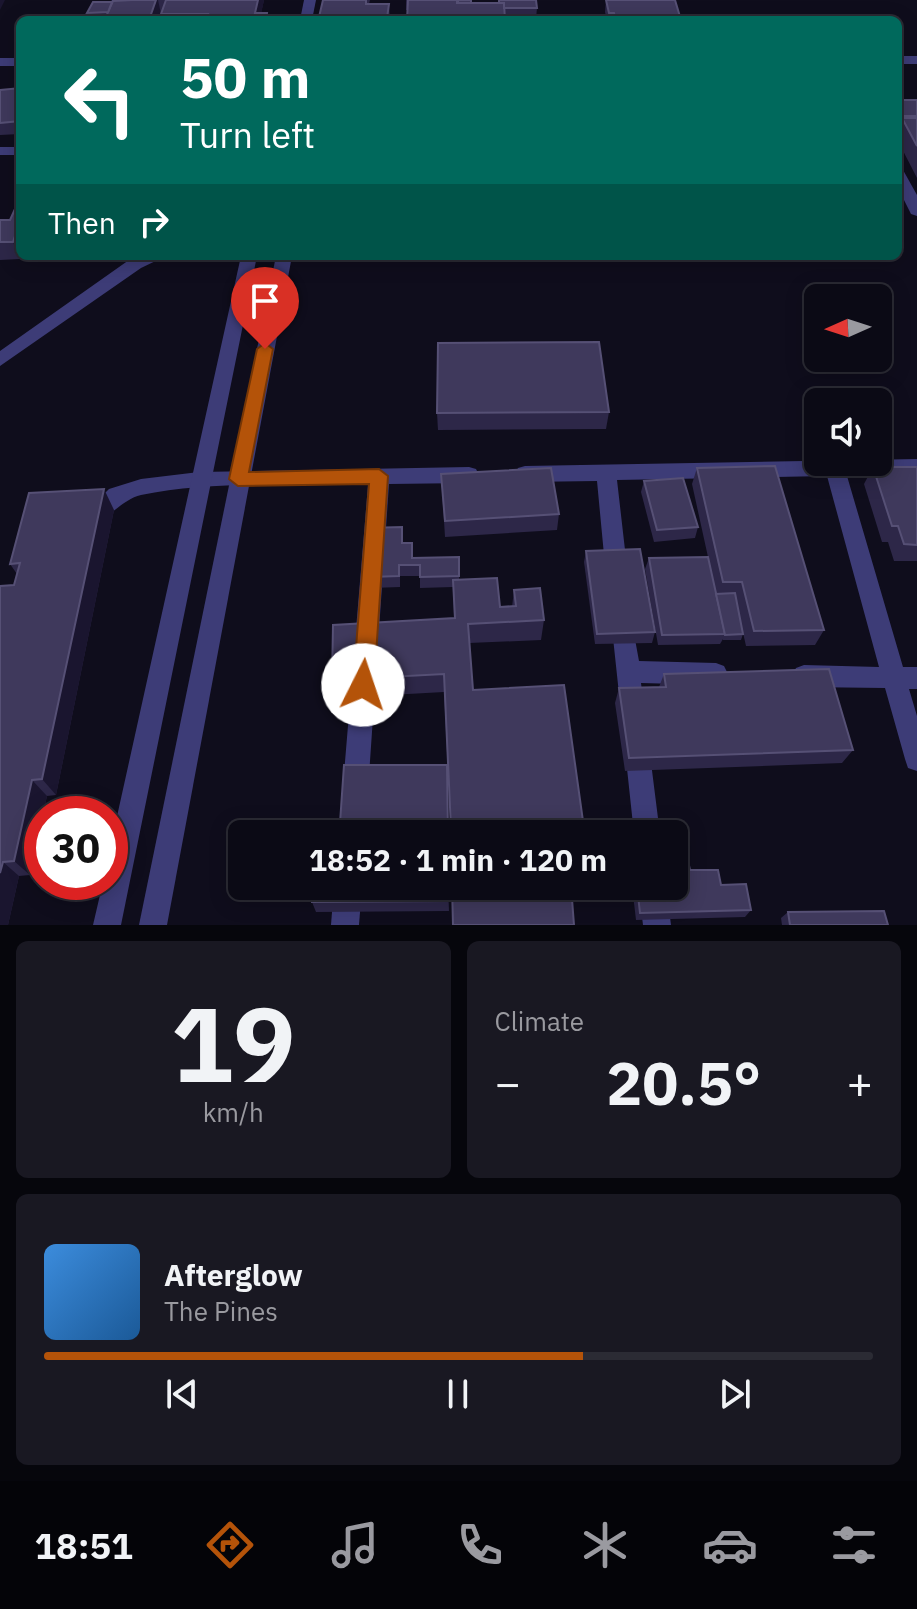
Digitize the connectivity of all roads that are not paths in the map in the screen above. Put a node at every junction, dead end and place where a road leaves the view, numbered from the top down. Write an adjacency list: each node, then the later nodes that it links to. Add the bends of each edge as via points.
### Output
1 (902, 181): 2 (street)
2 (917, 211)
3 (137, 260): 6 (street)
4 (248, 260): 14 (street)
5 (283, 260): 13 (street)
6 (0, 360)
7 (917, 467): 8 (street)
8 (892, 468)
9 (804, 469): 10 (street)
10 (606, 472): 11 (street); 16 (street)
11 (379, 476): 13 (street); 21 (street)
12 (837, 476): 19 (street)
13 (238, 479): 14 (street); 26 (street)
14 (199, 480): 15 (street, via 116,495 103,503); 25 (street)
15 (84, 530)
16 (628, 672): 17 (street); 22 (street)
17 (738, 674)
18 (785, 676): 19 (street)
19 (906, 678): 20 (street)
20 (917, 759)
21 (353, 820)
22 (645, 820)
23 (347, 900): 27 (street)
24 (654, 900): 28 (street)
25 (107, 925)
26 (153, 925)
27 (345, 925)
28 (657, 925)

